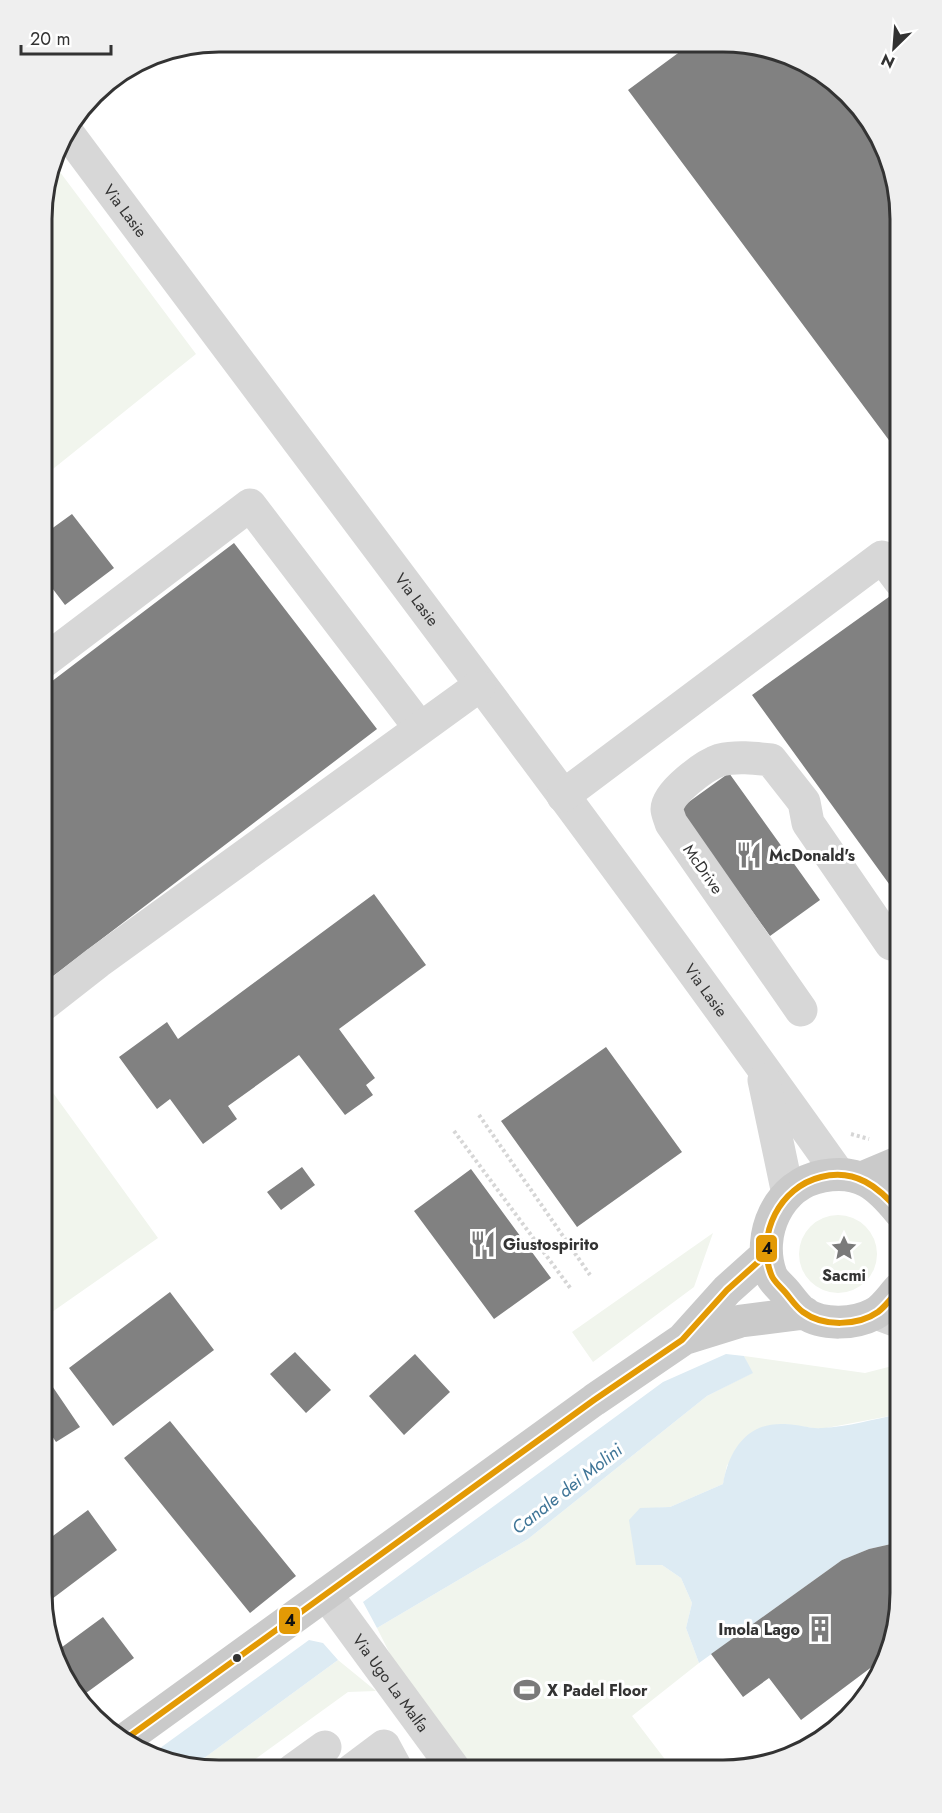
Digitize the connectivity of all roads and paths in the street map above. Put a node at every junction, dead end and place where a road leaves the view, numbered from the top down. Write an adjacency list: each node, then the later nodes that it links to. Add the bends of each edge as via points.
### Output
1 (73, 140): 4 (street, Via Lasie)
2 (890, 567): 6 (street, via 882,557)
3 (52, 655): 5 (street, via 250,505)
4 (479, 686): 5 (street); 6 (street, Via Lasie)
5 (420, 728): 8 (street)
6 (564, 796): 10 (street, Via Lasie)
7 (889, 942): 9 (street, McDrive, via 808,823 804,802 771,760 718,760 695,775 672,795 666,809 671,823)
8 (52, 998)
9 (801, 1010)
10 (761, 1069): 14 (street, Via Lasie); 15 (street, Via Lasie)
11 (479, 1115): 18 (path)
12 (454, 1131): 19 (path)
13 (889, 1165): 14 (main road)
14 (850, 1175): 15 (main road, via 814,1178); 16 (main road, via 882,1190)
15 (788, 1194): 17 (main road, via 768,1230)
16 (889, 1199)
17 (766, 1255): 20 (main road, via 772,1278); 22 (main road, via 727,1290)
18 (590, 1275)
19 (571, 1289)
20 (805, 1313): 21 (main road, via 828,1321); 22 (main road, via 741,1321)
21 (888, 1318)
22 (682, 1340): 23 (main road)
23 (326, 1594): 24 (main road); 27 (street, Via Ugo La Malfa)
24 (131, 1735)
25 (325, 1747): 26 (street)
26 (306, 1761)
27 (449, 1761)

